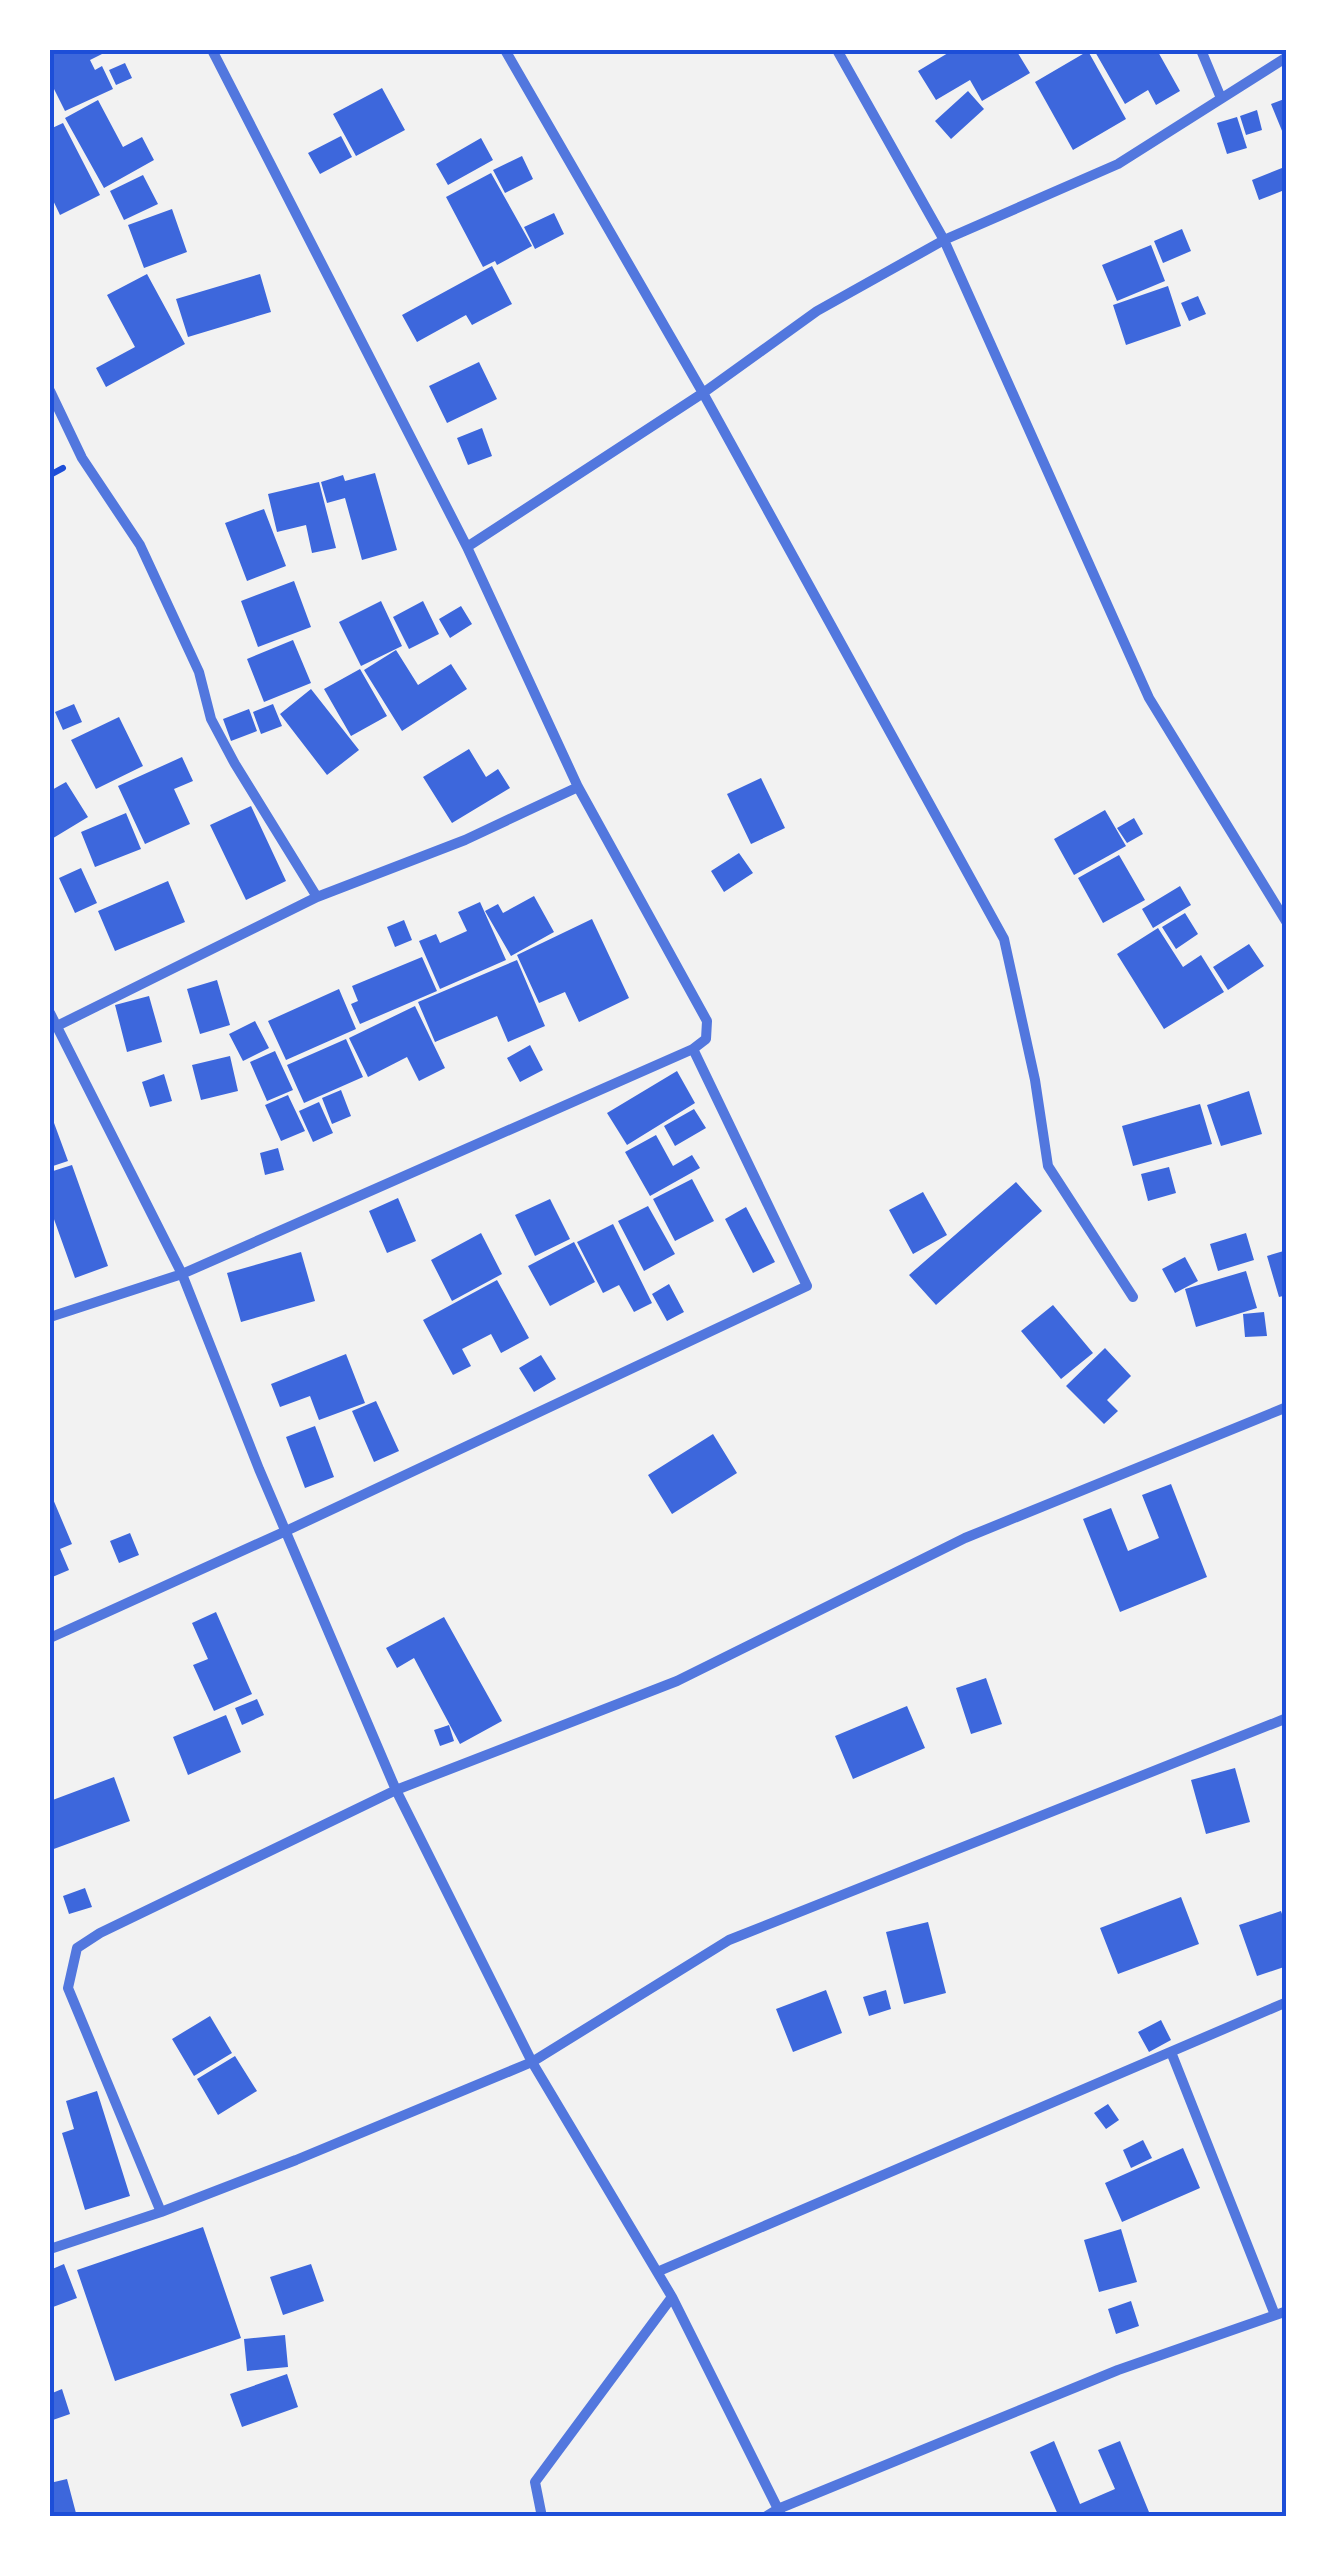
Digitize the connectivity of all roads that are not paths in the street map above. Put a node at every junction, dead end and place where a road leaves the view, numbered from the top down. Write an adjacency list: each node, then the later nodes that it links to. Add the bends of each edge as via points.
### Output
1 (212, 50): 10 (street)
2 (505, 50): 9 (street)
3 (837, 50): 7 (street)
4 (1200, 50): 6 (street)
5 (1287, 57): 6 (street)
6 (1221, 98): 7 (street, via 1118,164)
7 (944, 240): 9 (street, via 817,311); 13 (street, via 1149,698)
8 (50, 391): 12 (street, via 82,458 140,545 234,764)
9 (703, 393): 10 (street); 18 (street, via 1004,939 1048,1166)
10 (468, 546): 11 (street)
11 (578, 787): 12 (street); 16 (street, via 706,1021 706,1039)
12 (317, 898): 15 (street)
13 (1287, 923)
14 (50, 1013): 15 (street)
15 (57, 1026): 17 (street)
16 (694, 1049): 17 (street); 21 (street, via 808,1286)
17 (182, 1274): 19 (street); 21 (street)
18 (1132, 1298)
19 (50, 1318)
20 (1287, 1407): 24 (street, via 965,1538 677,1681)
21 (286, 1531): 22 (street); 24 (street)
22 (50, 1638)
23 (1287, 1718): 27 (street, via 729,1940)
24 (396, 1790): 27 (street); 28 (street, via 77,1948 68,1988)
25 (1287, 2002): 26 (street)
26 (1171, 2052): 30 (street); 33 (street)
27 (532, 2062): 28 (street); 30 (street)
28 (161, 2212): 29 (street)
29 (50, 2249)
30 (656, 2272): 31 (street)
31 (672, 2297): 34 (street); 35 (street, via 536,2482)
32 (1287, 2311): 33 (street)
33 (1275, 2316): 34 (street, via 1118,2370)
34 (780, 2513): 36 (street)
35 (542, 2517)
36 (765, 2517)

